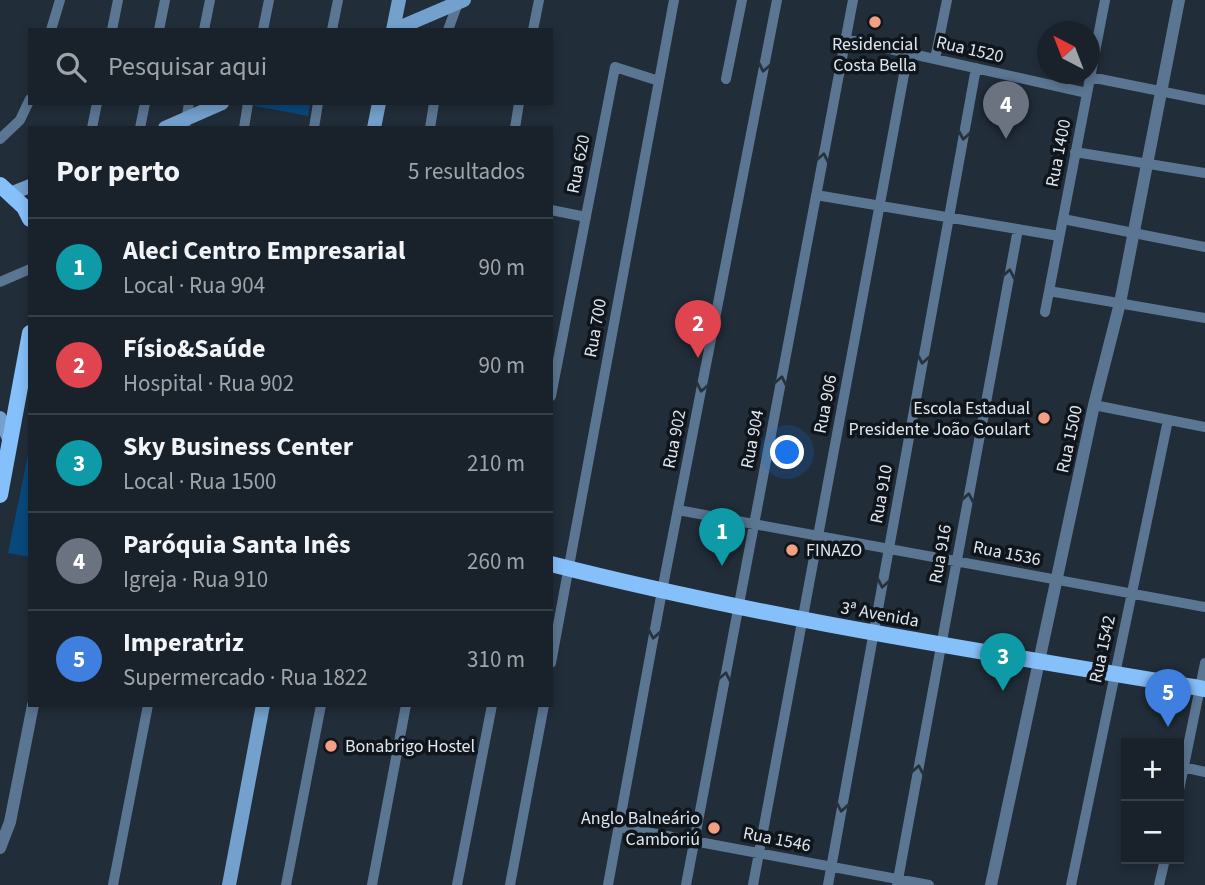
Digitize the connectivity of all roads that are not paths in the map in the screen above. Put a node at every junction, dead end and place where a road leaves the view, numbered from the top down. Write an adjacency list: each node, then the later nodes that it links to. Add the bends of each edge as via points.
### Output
1 (60, 0): 18 (street)
2 (118, 0): 19 (street)
3 (165, 0): 20 (street)
4 (209, 0): 21 (street)
5 (269, 0): 22 (street)
6 (338, 0): 23 (street)
7 (399, 0): 24 (main road)
8 (539, 0): 27 (street)
9 (674, 0): 34 (street, Rua 700)
10 (742, 0): 32 (street)
11 (777, 0): 88 (street, Rua 902, one-way to 88)
12 (853, 0): 28 (street, Rua 904)
13 (947, 0): 30 (street)
14 (1105, 0): 17 (street, Rua 1400)
15 (1179, 0): 36 (street, Rua 1500)
16 (460, 1): 25 (main road); 26 (street)
17 (1100, 26)
18 (52, 28)
19 (112, 28)
20 (159, 28)
21 (204, 28)
22 (263, 28)
23 (332, 28)
24 (393, 28)
25 (398, 28)
26 (449, 28)
27 (533, 28)
28 (845, 39): 29 (street, Rua 1520); 63 (street, Rua 904, one-way to 28)
29 (908, 53): 30 (street, Rua 1520); 64 (street, Rua 906)
30 (935, 59): 31 (street, Rua 1520)
31 (976, 68): 37 (street, Rua 1520); 68 (street, Rua 910, one-way to 68)
32 (726, 79)
33 (1100, 80): 36 (street)
34 (659, 81): 67 (street, Rua 620, via 615,66); 94 (street, Rua 700)
35 (1089, 84): 37 (street, Rua 1400)
36 (1163, 92): 38 (street); 59 (street, Rua 1500)
37 (1087, 93): 58 (street, Rua 1400)
38 (1205, 100)
39 (28, 104): 57 (street, via 24,115)
40 (97, 105): 50 (street)
41 (145, 105): 51 (street)
42 (189, 105): 49 (street)
43 (218, 105): 49 (main road)
44 (248, 105): 52 (street)
45 (318, 105): 53 (street)
46 (379, 105): 54 (main road)
47 (434, 105): 55 (street)
48 (519, 105): 56 (street)
49 (185, 123)
50 (92, 126)
51 (140, 126)
52 (244, 126)
53 (314, 126)
54 (374, 126)
55 (430, 126)
56 (514, 126)
57 (0, 139)
58 (1076, 152): 59 (street); 69 (street, Rua 1400)
59 (1148, 164): 60 (street); 71 (street, Rua 1500)
60 (1205, 173)
61 (28, 187): 62 (main road)
62 (3, 193): 66 (main road)
63 (816, 195): 64 (street); 89 (street, Rua 904, one-way to 63)
64 (880, 206): 68 (street); 90 (street, Rua 906)
65 (553, 210): 67 (street)
66 (28, 213)
67 (586, 217): 81 (street, Rua 620)
68 (949, 218): 70 (street); 91 (street, Rua 910, one-way to 91)
69 (1063, 219): 71 (street); 72 (street, Rua 1400)
70 (1018, 229): 72 (street); 92 (street, Rua 916, one-way to 70)
71 (1134, 233): 73 (street); 77 (street, Rua 1500)
72 (1059, 236): 76 (street, Rua 1400)
73 (1205, 247)
74 (28, 270): 75 (street)
75 (0, 282)
76 (1049, 291): 77 (street); 78 (street, Rua 1400)
77 (1120, 303): 79 (street); 82 (street, Rua 1500)
78 (1045, 312)
79 (1205, 317)
80 (28, 343): 86 (main road)
81 (553, 386)
82 (1094, 405): 84 (street); 95 (street, Rua 1500)
83 (0, 418): 86 (main road)
84 (1168, 419): 85 (street); 97 (street, Rua 1542)
85 (1205, 426)
86 (6, 450): 87 (main road)
87 (0, 495)
88 (678, 510): 89 (street, Rua 1536); 96 (street, Rua 902)
89 (754, 524): 90 (street, Rua 1536); 99 (street, Rua 904)
90 (818, 536): 91 (street, Rua 1536); 100 (street, Rua 906)
91 (889, 549): 92 (street, Rua 1536); 101 (street, Rua 910, one-way to 101)
92 (957, 561): 95 (street, Rua 1536); 102 (street, Rua 916)
93 (553, 564): 94 (main road, 3ª Avenida)
94 (569, 568): 96 (main road, 3ª Avenida); 103 (street, Rua 700)
95 (1056, 580): 97 (street, Rua 1536); 104 (street, Rua 1500)
96 (662, 591): 99 (main road, 3ª Avenida); 117 (street, Rua 902, one-way to 117)
97 (1132, 594): 98 (street, Rua 1536); 106 (street, Rua 1542)
98 (1205, 607)
99 (738, 608): 100 (main road, 3ª Avenida); 118 (street, Rua 904, one-way to 99)
100 (803, 620): 101 (main road, 3ª Avenida); 120 (street, Rua 906)
101 (874, 632): 102 (main road, 3ª Avenida); 122 (street, Rua 910, one-way to 122)
102 (942, 644): 104 (main road, 3ª Avenida); 123 (street, Rua 916, one-way to 102)
103 (553, 652)
104 (1039, 660): 106 (main road, 3ª Avenida); 135 (street, Rua 1500)
105 (1205, 663): 107 (street)
106 (1115, 673): 107 (main road, 3ª Avenida); 136 (street, Rua 1542)
107 (1203, 688): 115 (street)
108 (33, 707): 119 (street, via 10,822)
109 (148, 707): 124 (street)
110 (263, 707): 125 (main road)
111 (321, 707): 126 (street)
112 (406, 707): 127 (street)
113 (492, 707): 128 (street)
114 (544, 707): 129 (street)
115 (1184, 768): 116 (street)
116 (1205, 772)
117 (619, 827): 118 (street, Rua 1546); 130 (street, Rua 902)
118 (695, 841): 120 (street, Rua 1546); 131 (street, Rua 904)
119 (0, 848)
120 (759, 853): 122 (street, Rua 1546); 132 (street, Rua 906)
121 (1164, 864): 137 (street)
122 (831, 867): 123 (street, Rua 1546); 133 (street, Rua 910)
123 (898, 882): 134 (street, Rua 1546)
124 (113, 885)
125 (229, 885)
126 (286, 885)
127 (372, 885)
128 (457, 885)
129 (510, 885)
130 (608, 885)
131 (686, 885)
132 (754, 885)
133 (828, 885)
134 (929, 885)
135 (991, 885)
136 (1071, 885)
137 (1159, 885)

